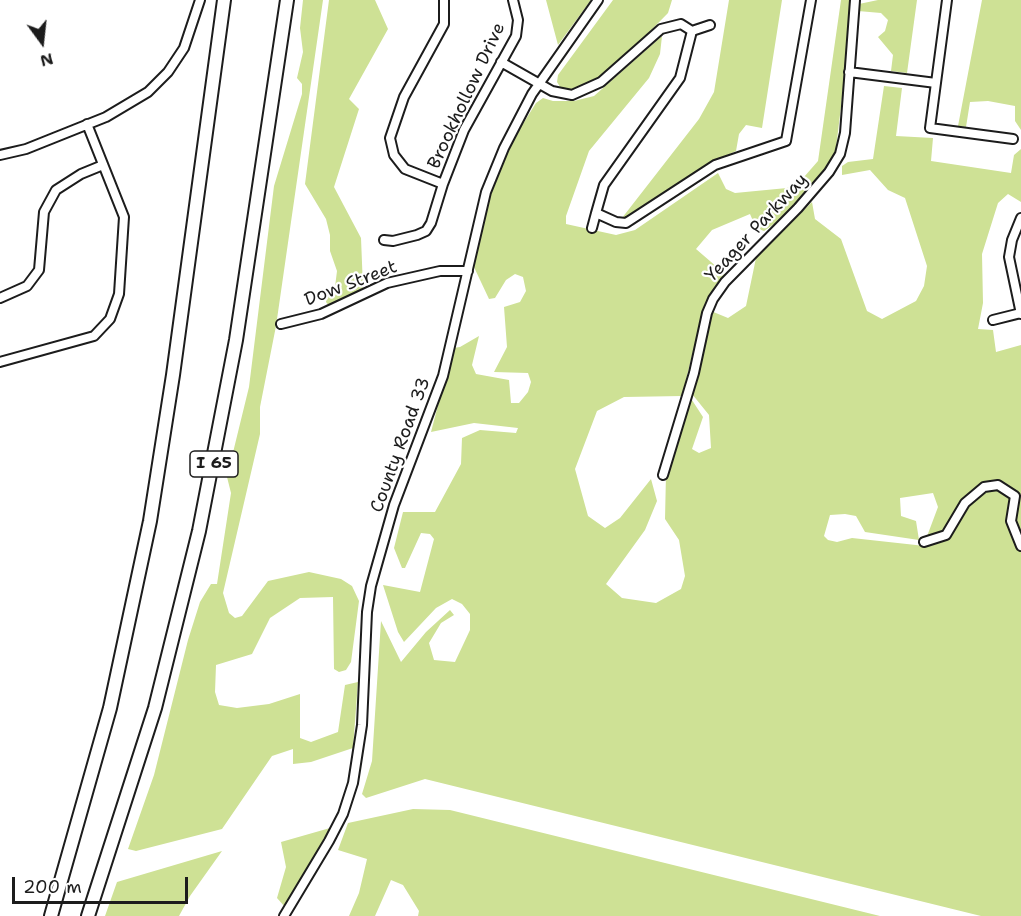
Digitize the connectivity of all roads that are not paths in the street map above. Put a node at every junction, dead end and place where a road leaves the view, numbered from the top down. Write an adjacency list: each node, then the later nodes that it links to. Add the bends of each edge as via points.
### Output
1 (200, 0): 16 (street, via 184,48 158,84 125,108)
2 (225, 0): 34 (highway, via 146,544 105,728)
3 (287, 0): 35 (highway, I 65, via 234,350 199,531 155,708)
4 (444, 0): 20 (street, via 444,24 404,97 390,138 394,155 405,169)
5 (513, 0): 12 (street, Brookhollow Drive, via 518,20 516,36)
6 (598, 0): 15 (street, County Road 33)
7 (811, 0): 21 (street, via 788,145 715,165 626,223)
8 (855, 0): 13 (street, Yeager Parkway)
9 (947, 0): 14 (street)
10 (710, 26): 11 (street)
11 (692, 31): 15 (street, via 681,24 662,29 602,82 577,93 562,95); 21 (street, via 680,78 604,185)
12 (501, 62): 15 (street); 20 (street, Brookhollow Drive, via 472,112)
13 (849, 72): 14 (street); 31 (street, Yeager Parkway, via 843,145 836,161 798,208 725,282 710,304)
14 (936, 83): 17 (street, via 930,128)
15 (539, 84): 25 (street, County Road 33, via 495,170 478,220)
16 (87, 124): 18 (street, via 26,149); 19 (street)
17 (1013, 140)
18 (0, 155)
19 (103, 165): 26 (street, via 56,189 44,212 39,270 27,286); 30 (street, via 124,217 119,294 111,320 94,336)
20 (443, 184): 24 (street, Brookhollow Drive, via 434,218 426,231 404,239)
21 (596, 213): 23 (street)
22 (1021, 218): 27 (street, via 1009,257)
23 (592, 228)
24 (384, 240)
25 (468, 271): 29 (street, Dow Street, via 440,271 387,283 321,314); 36 (street, County Road 33, via 443,376 393,505 371,586 362,729 353,783 329,841)
26 (0, 298)
27 (1021, 314): 28 (street)
28 (993, 320)
29 (281, 324)
30 (0, 362)
31 (663, 475)
32 (924, 543): 33 (street, via 946,535 965,503 984,487 998,485 1015,496 1011,521)
33 (1021, 546)
34 (51, 916)
35 (88, 916)
36 (284, 916)

